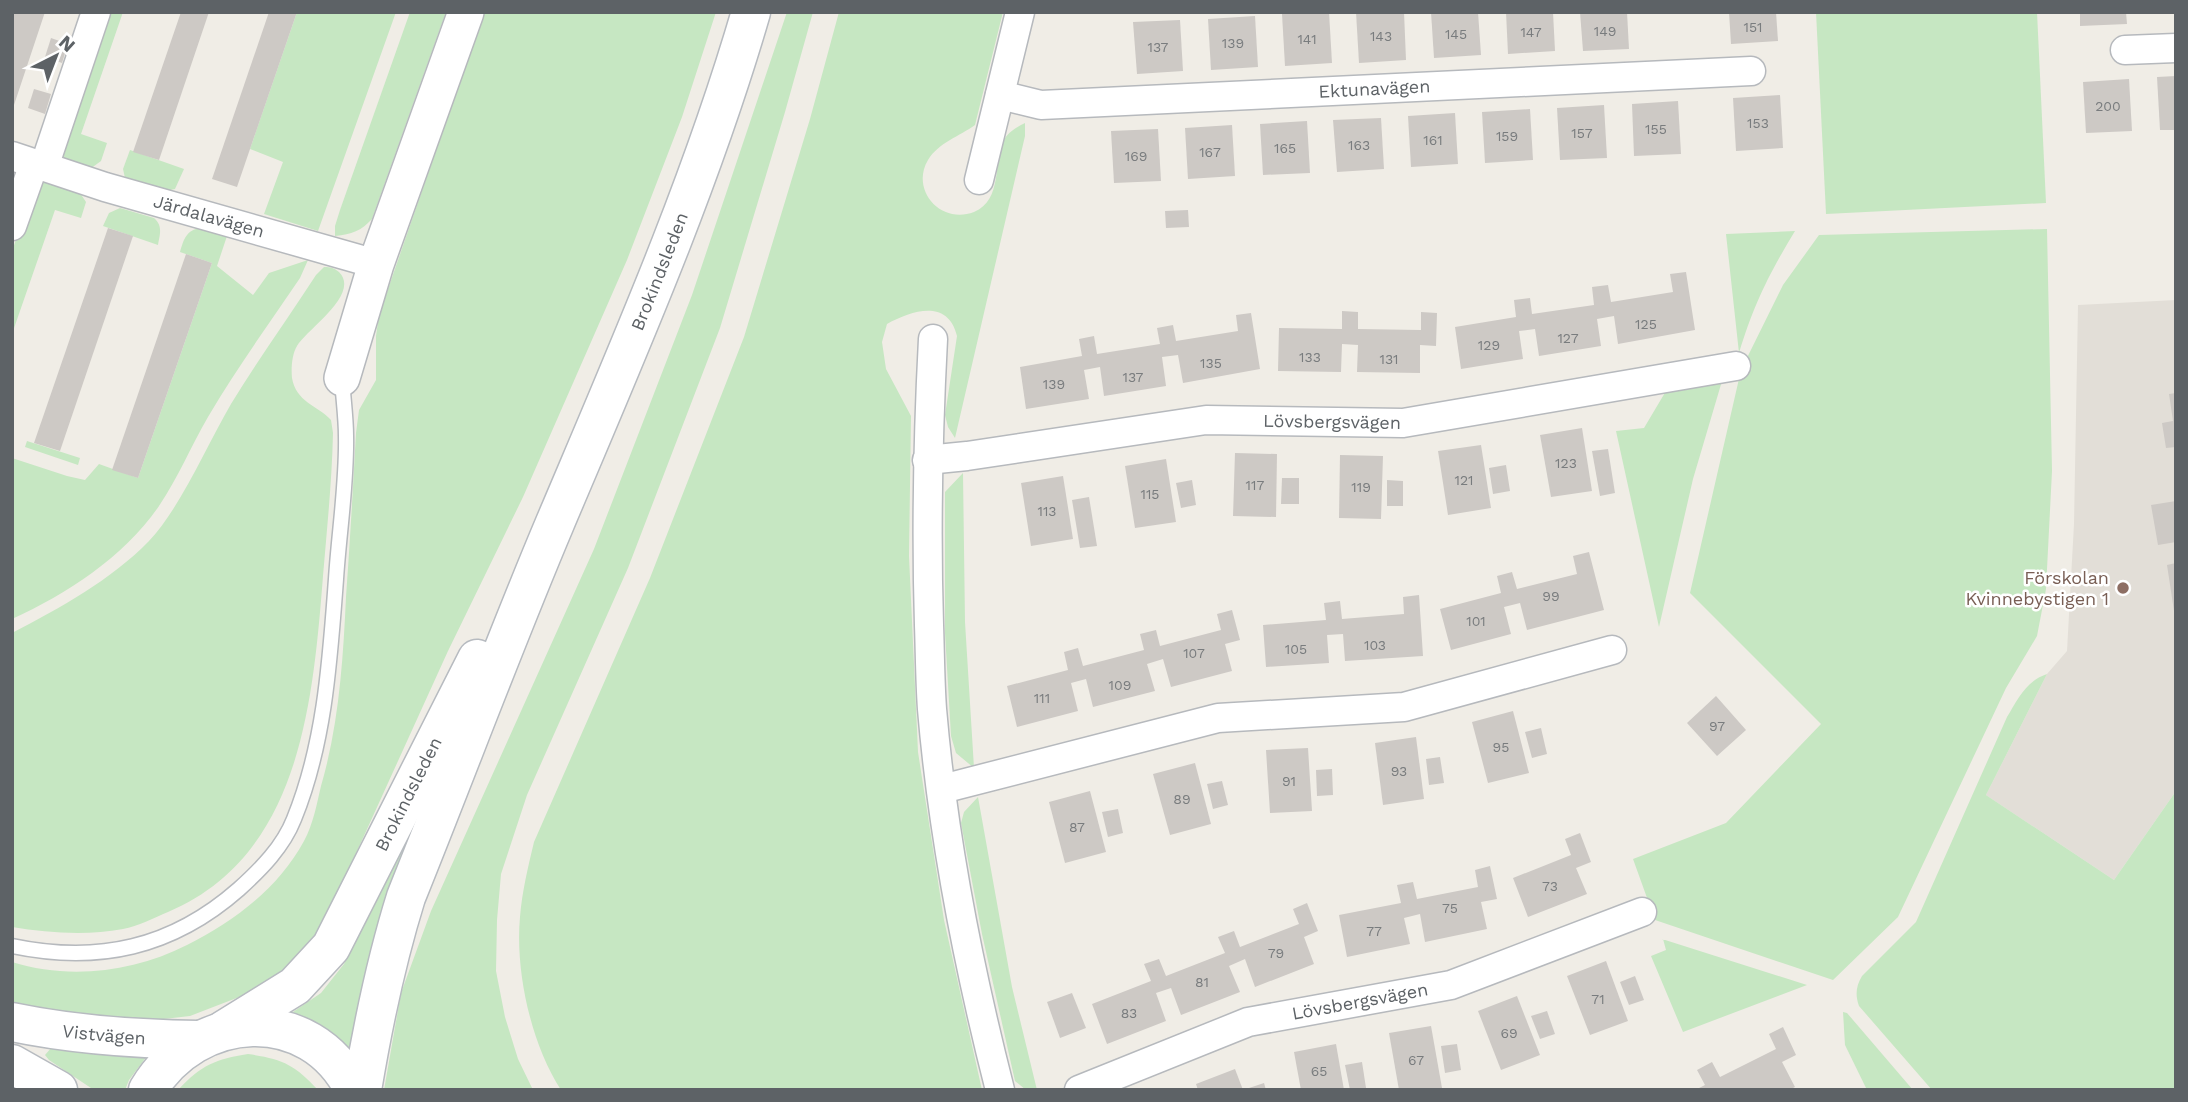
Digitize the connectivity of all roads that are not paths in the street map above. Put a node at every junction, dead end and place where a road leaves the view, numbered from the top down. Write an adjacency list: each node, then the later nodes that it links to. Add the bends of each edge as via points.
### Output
1 (96, 12): 9 (street)
2 (466, 12): 12 (street)
3 (751, 12): 17 (main road, Brokindsleden, via 628,354)
4 (1020, 12): 8 (street)
5 (2176, 48): 6 (street)
6 (2125, 50)
7 (1751, 71): 8 (street, Ektunavägen, via 1041,105)
8 (1000, 95): 10 (street)
9 (30, 162): 11 (street); 12 (street, Järdalavägen)
10 (979, 180)
11 (12, 226)
12 (376, 264): 15 (street)
13 (933, 339): 16 (street)
14 (1736, 366): 16 (street, Lövsbergsvägen, via 1403,422 1206,420)
15 (342, 378): 21 (lane, via 346,437 322,722 293,821 274,853 225,902 163,937 125,950 94,953)
16 (927, 460): 19 (street, via 932,708)
17 (555, 524): 23 (main road, Brokindsleden, via 477,659 331,947 295,986); 28 (main road, Brokindsleden, via 406,897 376,1004)
18 (1612, 650): 19 (street, via 1404,707 1218,718)
19 (942, 789): 29 (street, via 971,965)
20 (1642, 912): 30 (street, Lövsbergsvägen, via 1451,985 1248,1023)
21 (12, 946)
22 (12, 1022): 23 (main road, Vistvägen, via 91,1035)
23 (211, 1035): 26 (main road, Brokindsleden, via 168,1062); 27 (main road, Vistvägen, via 261,1028 297,1036 328,1056)
24 (12, 1064): 25 (main road)
25 (58, 1090)
26 (148, 1090)
27 (354, 1090)
28 (362, 1090)
29 (1000, 1090)
30 (1079, 1090)

